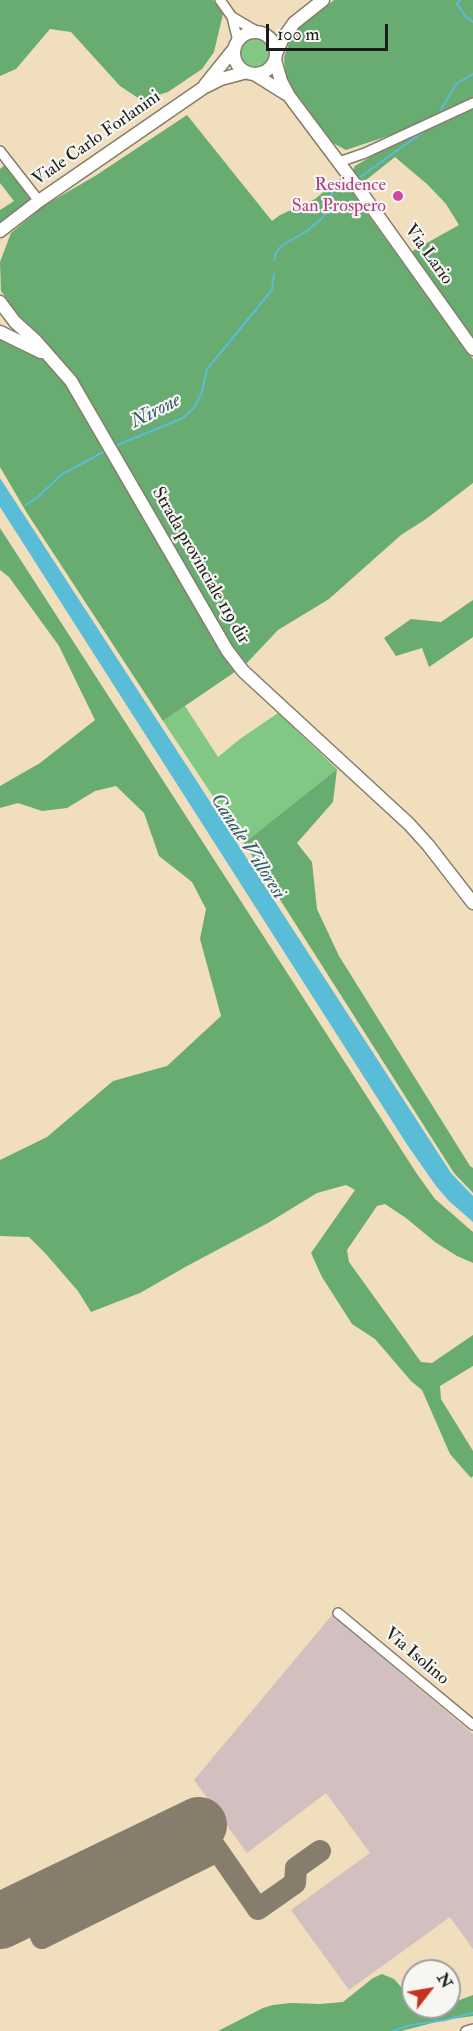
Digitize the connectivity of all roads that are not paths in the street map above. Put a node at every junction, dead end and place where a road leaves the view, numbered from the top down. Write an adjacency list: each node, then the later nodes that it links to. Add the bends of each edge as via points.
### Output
1 (220, 0): 3 (street)
2 (323, 0): 4 (street)
3 (232, 17): 5 (street); 6 (street)
4 (294, 23): 5 (street); 7 (street)
5 (259, 32): 6 (street, via 243,35); 7 (street, via 273,41)
6 (236, 45): 8 (street, via 238,65); 9 (street, Viale Carlo Forlanini)
7 (276, 57): 8 (street, via 265,72); 10 (street, Via Lario)
8 (251, 73): 9 (street, Viale Carlo Forlanini, via 221,79); 10 (street, Via Lario)
9 (203, 88): 14 (street, Viale Carlo Forlanini)
10 (289, 96): 13 (street, Via Lario)
11 (473, 103): 13 (street)
12 (0, 151): 14 (street)
13 (339, 162): 20 (street, Via Lario)
14 (39, 201): 15 (street, Viale Carlo Forlanini)
15 (14, 221): 16 (street, Viale Carlo Forlanini); 17 (street, Viale Carlo Forlanini)
16 (0, 231)
17 (0, 239)
18 (0, 302): 21 (street, Strada provinciale 119 dir)
19 (0, 332): 21 (street, Strada provinciale 119 dir)
20 (473, 349)
21 (48, 356): 22 (street, Strada provinciale 119 dir, via 71,381 226,650 409,824)
22 (473, 903)
23 (338, 1613): 24 (street, Via Isolino)
24 (473, 1725)
25 (473, 2030): 26 (street)
26 (466, 2031)

